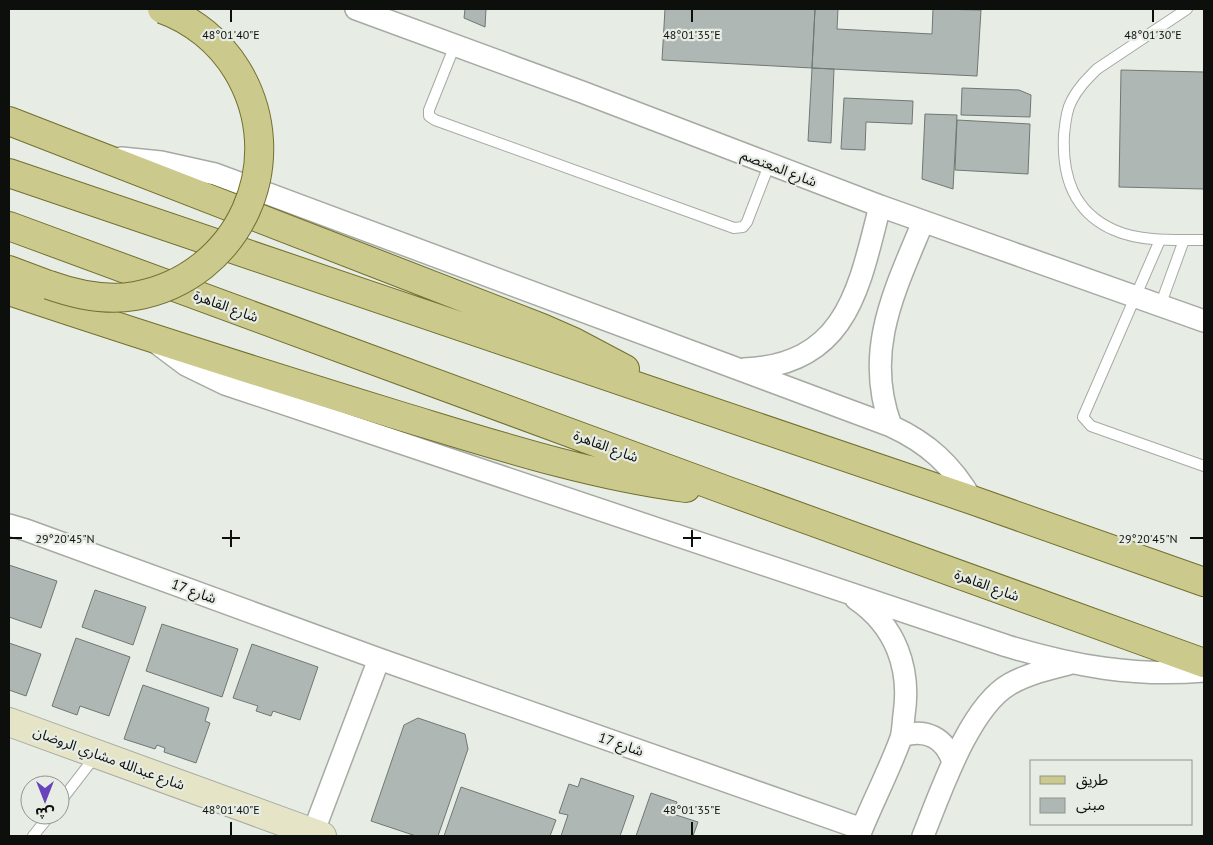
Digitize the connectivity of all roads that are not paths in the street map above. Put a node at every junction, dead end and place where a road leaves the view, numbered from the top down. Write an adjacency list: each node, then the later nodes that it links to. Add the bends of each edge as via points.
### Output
1 (162, 9): 15 (main road, bridge, via 184,19 218,45 246,87 260,142 258,171 248,206 226,243 194,272 176,282 134,296 113,298 70,292)
2 (356, 9): 4 (street, شارع المعتصم)
3 (1187, 9): 12 (lane, via 1085,81 1070,103 1065,126 1064,169 1068,184 1081,204 1111,229)
4 (455, 45): 7 (street, شارع المعتصم); 7 (lane, via 429,110 429,116 435,120 734,228 743,227 748,222)
5 (9, 121): 6 (main road)
6 (106, 157): 21 (street, via 161,162 215,174); 22 (main road, via 574,342)
7 (769, 165): 9 (street, شارع المعتصم)
8 (9, 173): 22 (main road)
9 (880, 206): 10 (street, شارع المعتصم); 21 (street, via 860,285 851,304 827,337 798,358 776,366)
10 (924, 222): 17 (street, شارع المعتصم); 23 (street, via 895,292 880,348 879,378)
11 (9, 226): 25 (main road, شارع القاهرة)
12 (1160, 240): 13 (lane); 17 (lane)
13 (1184, 240): 14 (lane); 18 (lane)
14 (1204, 240)
15 (9, 270)
16 (9, 291): 20 (main road)
17 (1134, 296): 18 (street, شارع المعتصم); 24 (lane, via 1084,413 1084,420 1091,426)
18 (1160, 306): 19 (street, شارع المعتصم)
19 (1204, 321)
20 (152, 339): 25 (main road, via 573,468 650,483); 29 (street, via 186,365 225,384)
21 (738, 370): 23 (street)
22 (666, 396): 26 (main road)
23 (891, 426): 26 (street, via 912,435 936,453 961,481)
24 (1204, 466)
25 (728, 491): 31 (main road, شارع القاهرة)
26 (972, 500): 28 (main road)
27 (9, 525): 30 (street, شارع 17)
28 (1204, 582)
29 (839, 588): 32 (street, via 1008,646); 35 (street, via 882,621 899,651 906,696)
30 (380, 659): 40 (street, شارع 17); 41 (street)
31 (1204, 663)
32 (1071, 664): 33 (street, via 1124,671); 37 (street, via 1009,684 979,715)
33 (1204, 671)
34 (9, 722): 36 (street, شارع عبدالله مشاري الروضان)
35 (902, 736): 37 (street, via 923,733 934,736 946,747); 40 (street)
36 (97, 754): 38 (lane); 41 (street, شارع عبدالله مشاري الروضان)
37 (953, 762): 43 (street)
38 (70, 789)
39 (42, 825): 42 (lane)
40 (860, 832)
41 (318, 835)
42 (33, 836)
43 (923, 836)

